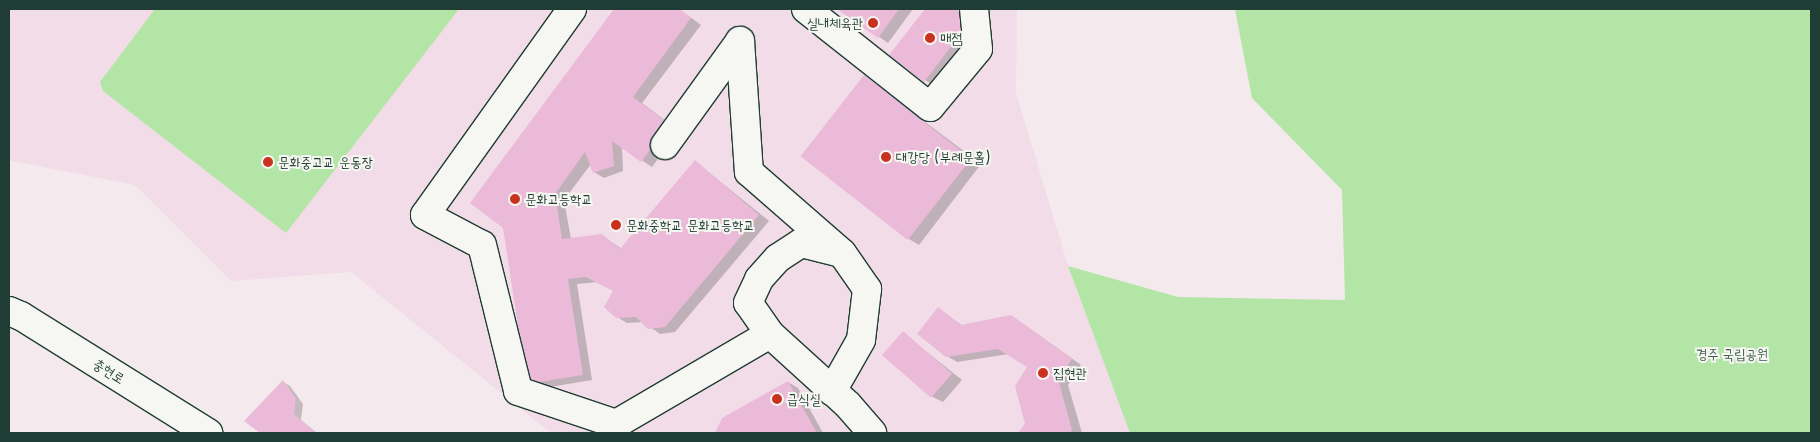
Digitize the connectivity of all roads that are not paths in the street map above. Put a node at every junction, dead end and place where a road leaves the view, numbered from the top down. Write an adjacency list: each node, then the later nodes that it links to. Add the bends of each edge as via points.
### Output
1 (572, 9): 7 (street, via 425,215 482,245 518,392 616,424)
2 (806, 9): 3 (street, via 930,107 978,49)
3 (974, 9)
4 (665, 145): 5 (street, via 740,42 749,172)
5 (842, 253): 7 (street, via 801,243 778,258 759,279 748,303); 8 (street, via 867,288 861,340)
6 (9, 311): 9 (street, 충현로)
7 (770, 334): 8 (street)
8 (832, 391): 10 (street)
9 (208, 433)
10 (872, 433)

